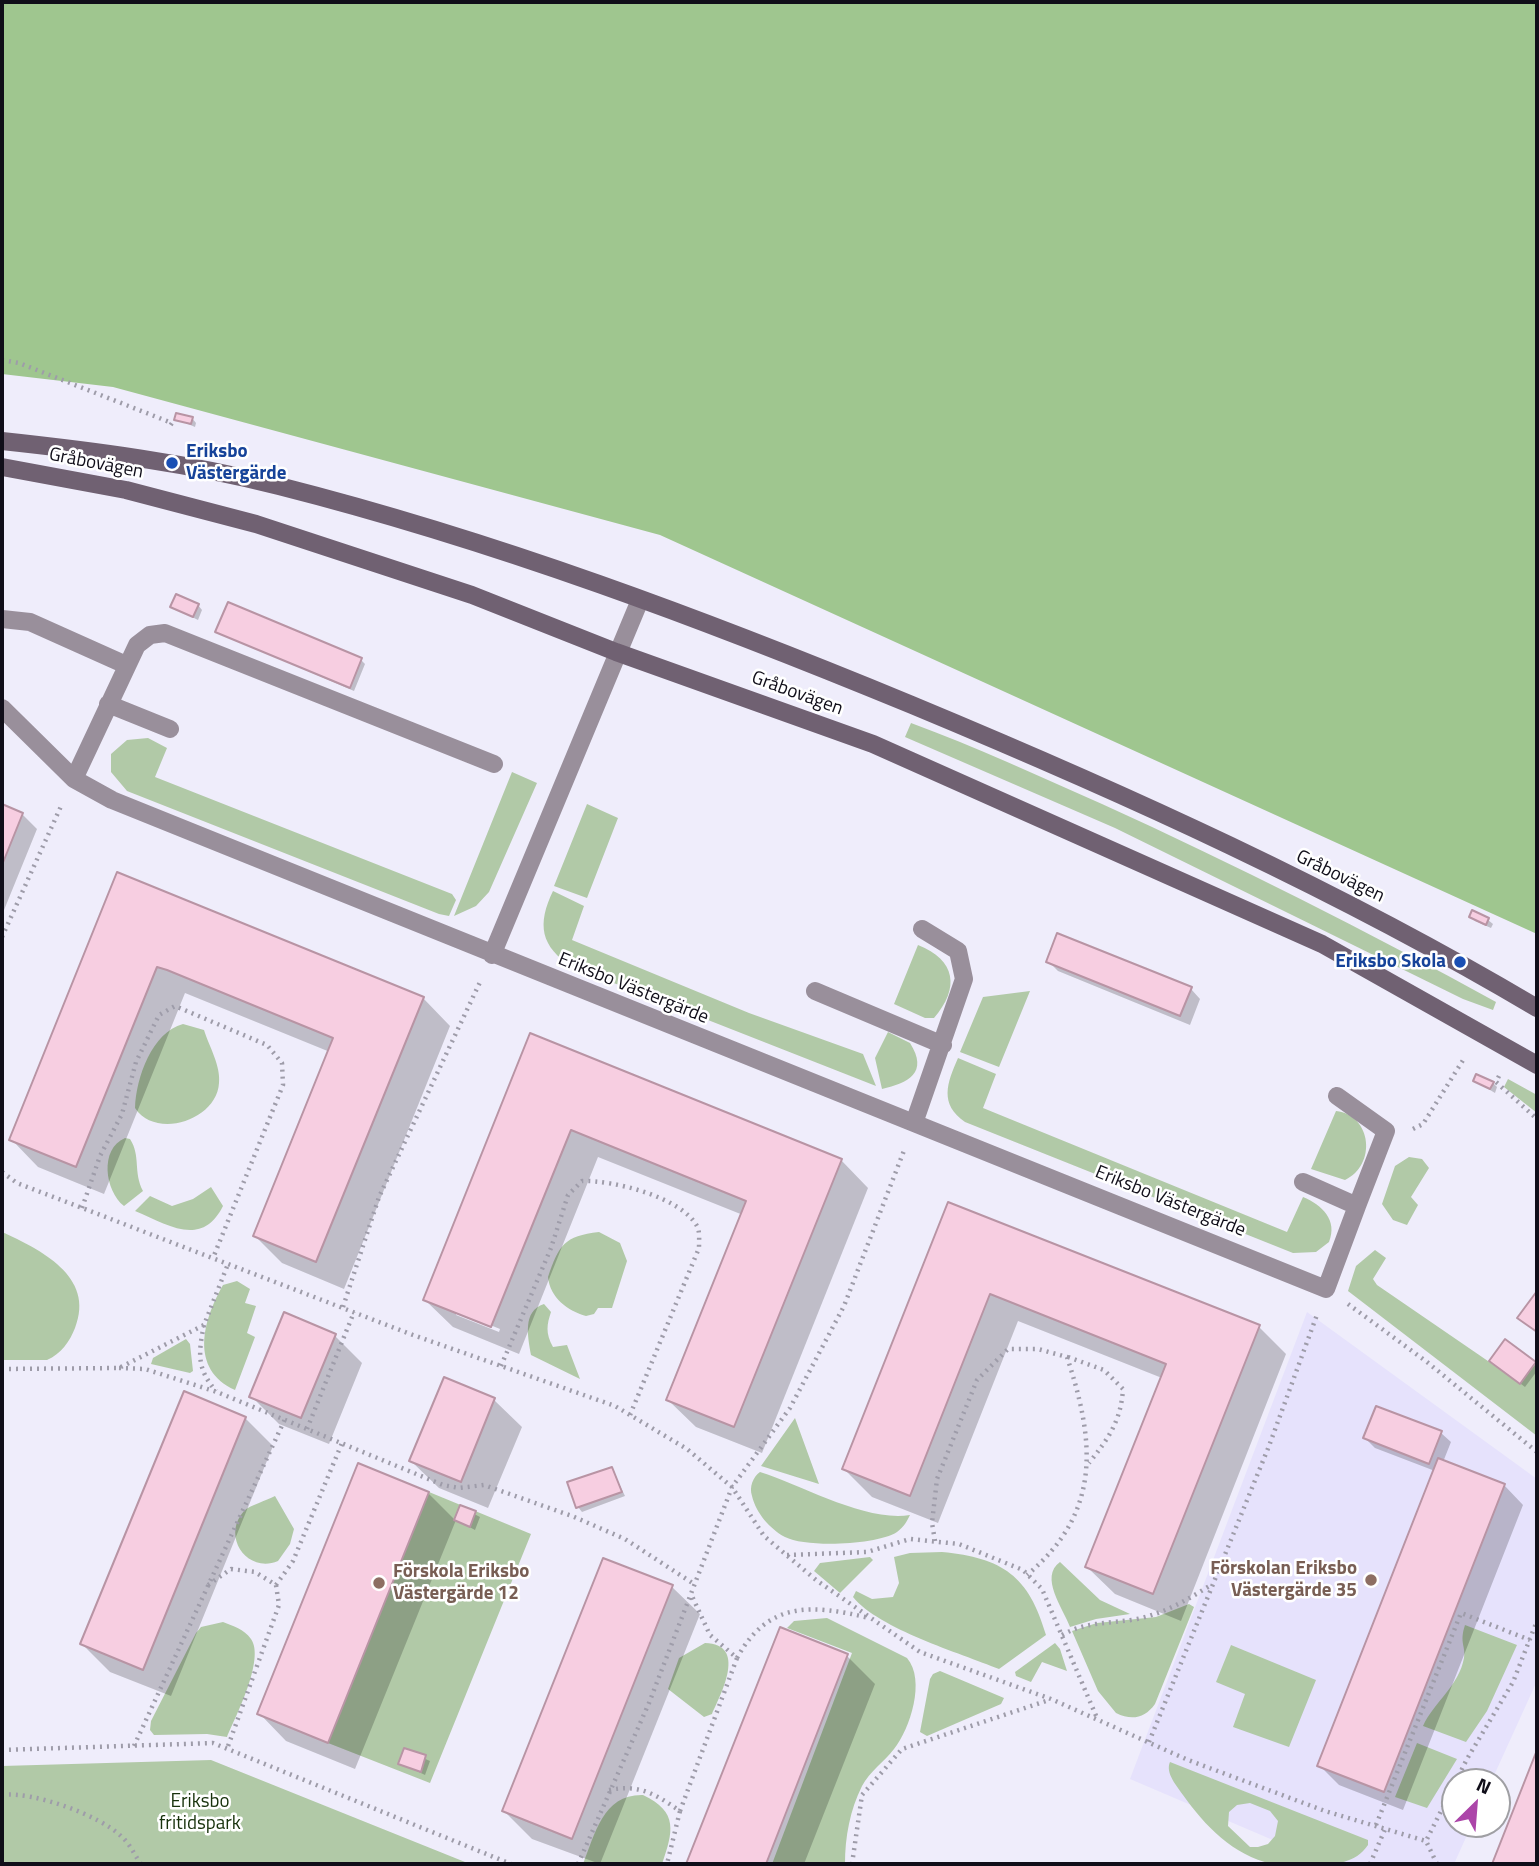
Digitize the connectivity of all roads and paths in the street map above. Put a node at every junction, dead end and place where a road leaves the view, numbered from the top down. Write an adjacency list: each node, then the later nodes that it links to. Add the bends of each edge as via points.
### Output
1 (2, 360): 2 (path, via 172,423)
2 (168, 429)
3 (2, 441): 5 (main road, Gråbovägen, via 172,463 277,485 480,542)
4 (2, 467): 7 (main road, Gråbovägen, via 126,490 256,524 472,595)
5 (640, 600): 7 (street); 18 (main road, Gråbovägen, via 812,664 1148,806 1460,962)
6 (2, 619): 8 (street, via 38,625)
7 (616, 652): 16 (street); 21 (main road, Gråbovägen, via 873,744 1322,944)
8 (127, 665): 9 (street); 12 (street, via 137,645 150,635 165,633)
9 (108, 704): 11 (street); 13 (street)
10 (2, 708): 13 (street, Eriksbo Västergärde)
11 (170, 729)
12 (494, 764)
13 (74, 779): 15 (path); 16 (street, Eriksbo Västergärde, via 112,800)
14 (922, 929): 19 (street, via 957,951 964,979)
15 (2, 937)
16 (492, 955): 25 (street, Eriksbo Västergärde); 34 (path, via 379,1198)
17 (815, 991): 19 (street)
18 (1537, 1008)
19 (943, 1045): 25 (street)
20 (1465, 1057): 26 (path, via 1423,1124 1411,1130)
21 (1537, 1065)
22 (1500, 1075): 24 (path, via 1496,1082)
23 (1337, 1096): 26 (street)
24 (1537, 1119)
25 (914, 1123): 33 (street, Eriksbo Västergärde); 48 (path, via 844,1306 790,1408)
26 (1386, 1131): 29 (street)
27 (2, 1172): 30 (path, via 17,1183)
28 (1303, 1182): 29 (street)
29 (1357, 1206): 33 (street)
30 (82, 1208): 31 (path); 31 (path, via 100,1156 122,1114 136,1062 159,1015 175,1006 267,1045 282,1063 283,1085)
31 (213, 1258): 32 (path)
32 (228, 1264): 34 (path); 36 (path)
33 (1326, 1289): 46 (path, via 1427,1362); 55 (path)
34 (342, 1307): 35 (path)
35 (354, 1312): 38 (path); 44 (path)
36 (204, 1325): 39 (path); 41 (path, via 198,1357 203,1376)
37 (1067, 1357): 47 (path, via 1082,1404); 47 (path, via 1104,1370 1123,1390 1122,1410 1111,1434); 49 (path, via 1038,1349 1008,1349 977,1380 937,1479 932,1523)
38 (501, 1366): 42 (path); 42 (path, via 551,1248 568,1195 582,1181 604,1180 659,1198 683,1210 698,1227 699,1248)
39 (119, 1368): 40 (path); 41 (path, via 145,1369)
40 (2, 1369)
41 (217, 1392): 43 (path)
42 (630, 1415): 48 (path, via 687,1449)
43 (285, 1419): 44 (path); 53 (path)
44 (307, 1429): 45 (path)
45 (342, 1443): 52 (path, via 443,1485 484,1485 572,1516 625,1539); 54 (path, via 293,1561)
46 (1537, 1452)
47 (1088, 1464): 51 (path, via 1076,1517 1049,1557)
48 (732, 1487): 50 (path, via 764,1536); 52 (path)
49 (935, 1541): 50 (path, via 911,1539 867,1552); 51 (path, via 959,1544)
50 (786, 1555): 57 (path)
51 (1027, 1575): 59 (path, via 1042,1589)
52 (694, 1584): 56 (path)
53 (207, 1585): 54 (path, via 232,1569 256,1572); 65 (path)
54 (276, 1585): 67 (path, via 279,1605)
55 (1212, 1585): 59 (path, via 1178,1606 1135,1619 1077,1627); 64 (path)
56 (690, 1594): 61 (path, via 710,1635); 68 (path, via 649,1703)
57 (873, 1619): 61 (path, via 837,1610 798,1610 769,1618); 62 (path, via 920,1652)
58 (1537, 1620): 60 (path)
59 (1062, 1635): 63 (path)
60 (1530, 1640): 71 (path, via 1461,1613); 73 (path, via 1513,1682)
61 (737, 1658): 70 (path)
62 (1051, 1699): 63 (path); 78 (path, via 902,1749 862,1795)
63 (1097, 1719): 64 (path)
64 (1149, 1741): 71 (path, via 1325,1811)
65 (134, 1746): 66 (path); 67 (path, via 213,1743)
66 (2, 1749)
67 (227, 1749): 75 (path)
68 (608, 1791): 70 (path, via 630,1786 658,1796); 76 (path)
69 (2, 1795): 74 (path, via 15,1793 78,1811 122,1837)
70 (680, 1811): 77 (path)
71 (1377, 1825): 72 (path)
72 (1386, 1827): 73 (path); 79 (path)
73 (1426, 1841): 80 (path)
74 (141, 1864)
75 (511, 1864)
76 (578, 1864)
77 (667, 1864)
78 (852, 1864)
79 (1370, 1864)
80 (1437, 1864)

